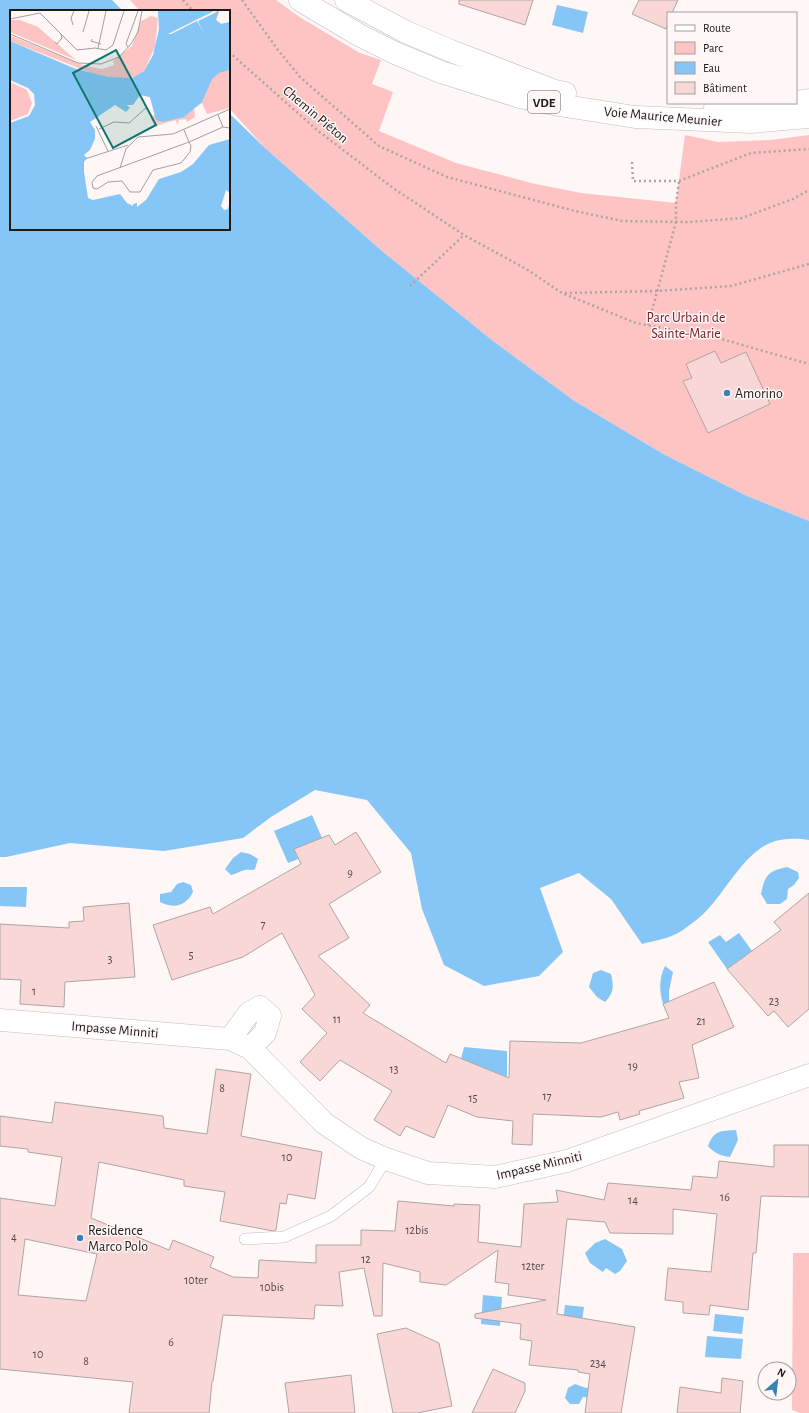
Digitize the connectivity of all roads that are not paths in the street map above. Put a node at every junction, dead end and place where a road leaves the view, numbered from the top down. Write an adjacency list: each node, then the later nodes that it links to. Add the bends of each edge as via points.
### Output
1 (300, 0): 3 (main road, Voie Maurice Meunier / VDE)
2 (346, 0): 4 (main road, Voie Maurice Meunier / VDE, via 406,32)
3 (374, 32): 4 (lane, via 436,54); 8 (main road, Voie Maurice Meunier / VDE, via 395,53 442,72 520,97 559,105 635,117 751,122)
4 (452, 51): 7 (main road, Voie Maurice Meunier / VDE, via 555,91 612,101 681,107)
5 (809, 100): 6 (main road)
6 (797, 102)
7 (775, 104)
8 (809, 117)
9 (0, 1020): 10 (main road, Impasse Minniti)
10 (230, 1038): 11 (main road, Impasse Minniti); 11 (main road, via 249,1013 260,1007 270,1016 264,1033)
11 (250, 1048): 13 (main road, Impasse Minniti, via 324,1123 361,1148)
12 (809, 1075): 13 (main road, Impasse Minniti, via 567,1161 495,1177 428,1173)
13 (386, 1159): 14 (lane, via 369,1187 331,1216 284,1237)
14 (245, 1239)

